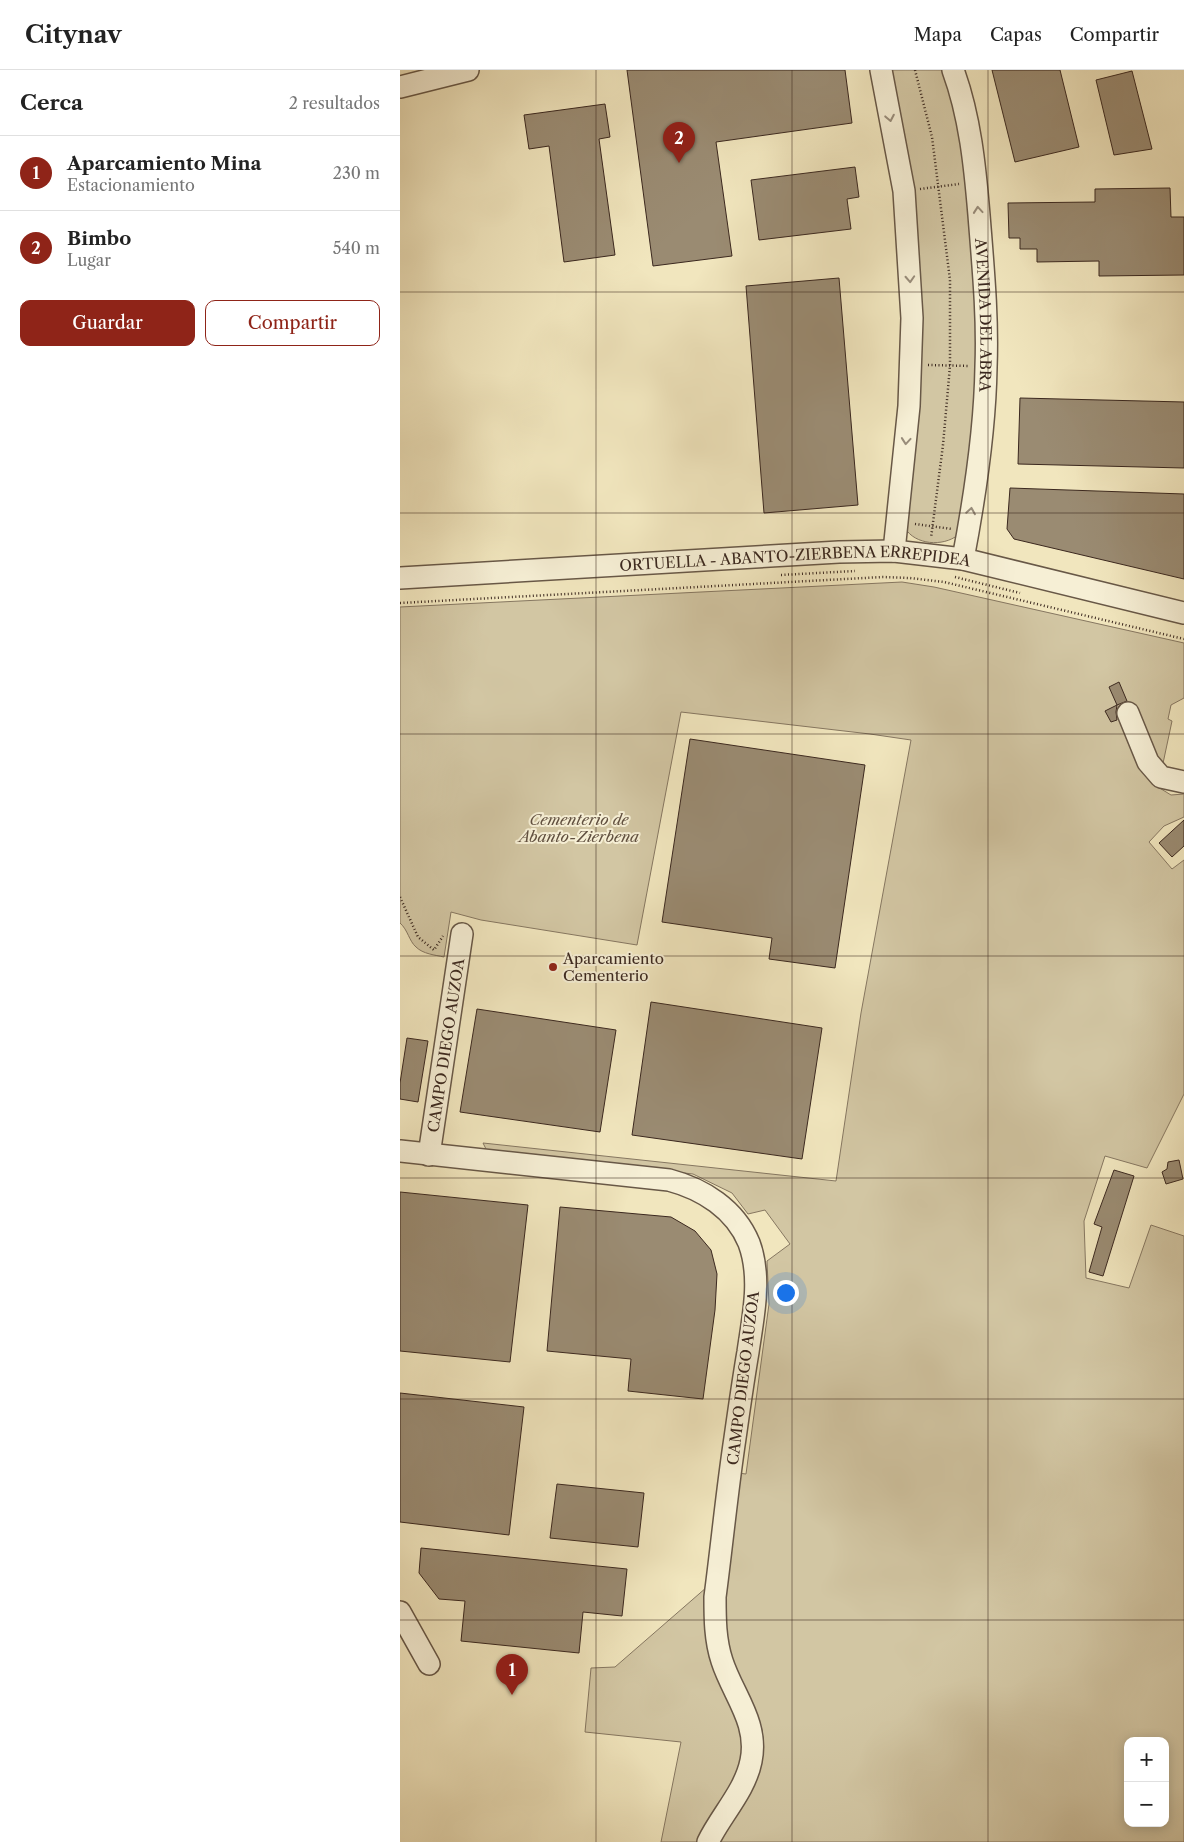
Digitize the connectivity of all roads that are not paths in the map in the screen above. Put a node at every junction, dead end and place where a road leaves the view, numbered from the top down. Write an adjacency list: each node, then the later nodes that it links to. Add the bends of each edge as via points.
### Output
1 (468, 70): 4 (street)
2 (881, 70): 5 (street, one-way to 5, via 904,191 910,275 912,364)
3 (953, 70): 6 (street, AVENIDA DEL ABRA, one-way to 3, via 978,467 986,367 985,298 976,182 964,102)
4 (400, 87)
5 (894, 551): 6 (street, ORTUELLA - ABANTO-ZIERBENA ERREPIDEA, via 929,554); 7 (street, ORTUELLA - ABANTO-ZIERBENA ERREPIDEA)
6 (959, 568): 8 (street, ORTUELLA - ABANTO-ZIERBENA ERREPIDEA)
7 (400, 578)
8 (1184, 614)
9 (1128, 712): 10 (street, via 1148,762 1161,777)
10 (1184, 782)
11 (453, 934): 13 (street, CAMPO DIEGO AUZOA)
12 (400, 1151): 13 (street, CAMPO DIEGO AUZOA)
13 (429, 1155): 16 (street, CAMPO DIEGO AUZOA, via 669,1180 706,1194 727,1210 748,1243 754,1268 755,1306 732,1460 715,1620 722,1659 730,1682 744,1706 753,1742 744,1784)
14 (400, 1612): 15 (street)
15 (429, 1664)
16 (708, 1842)

